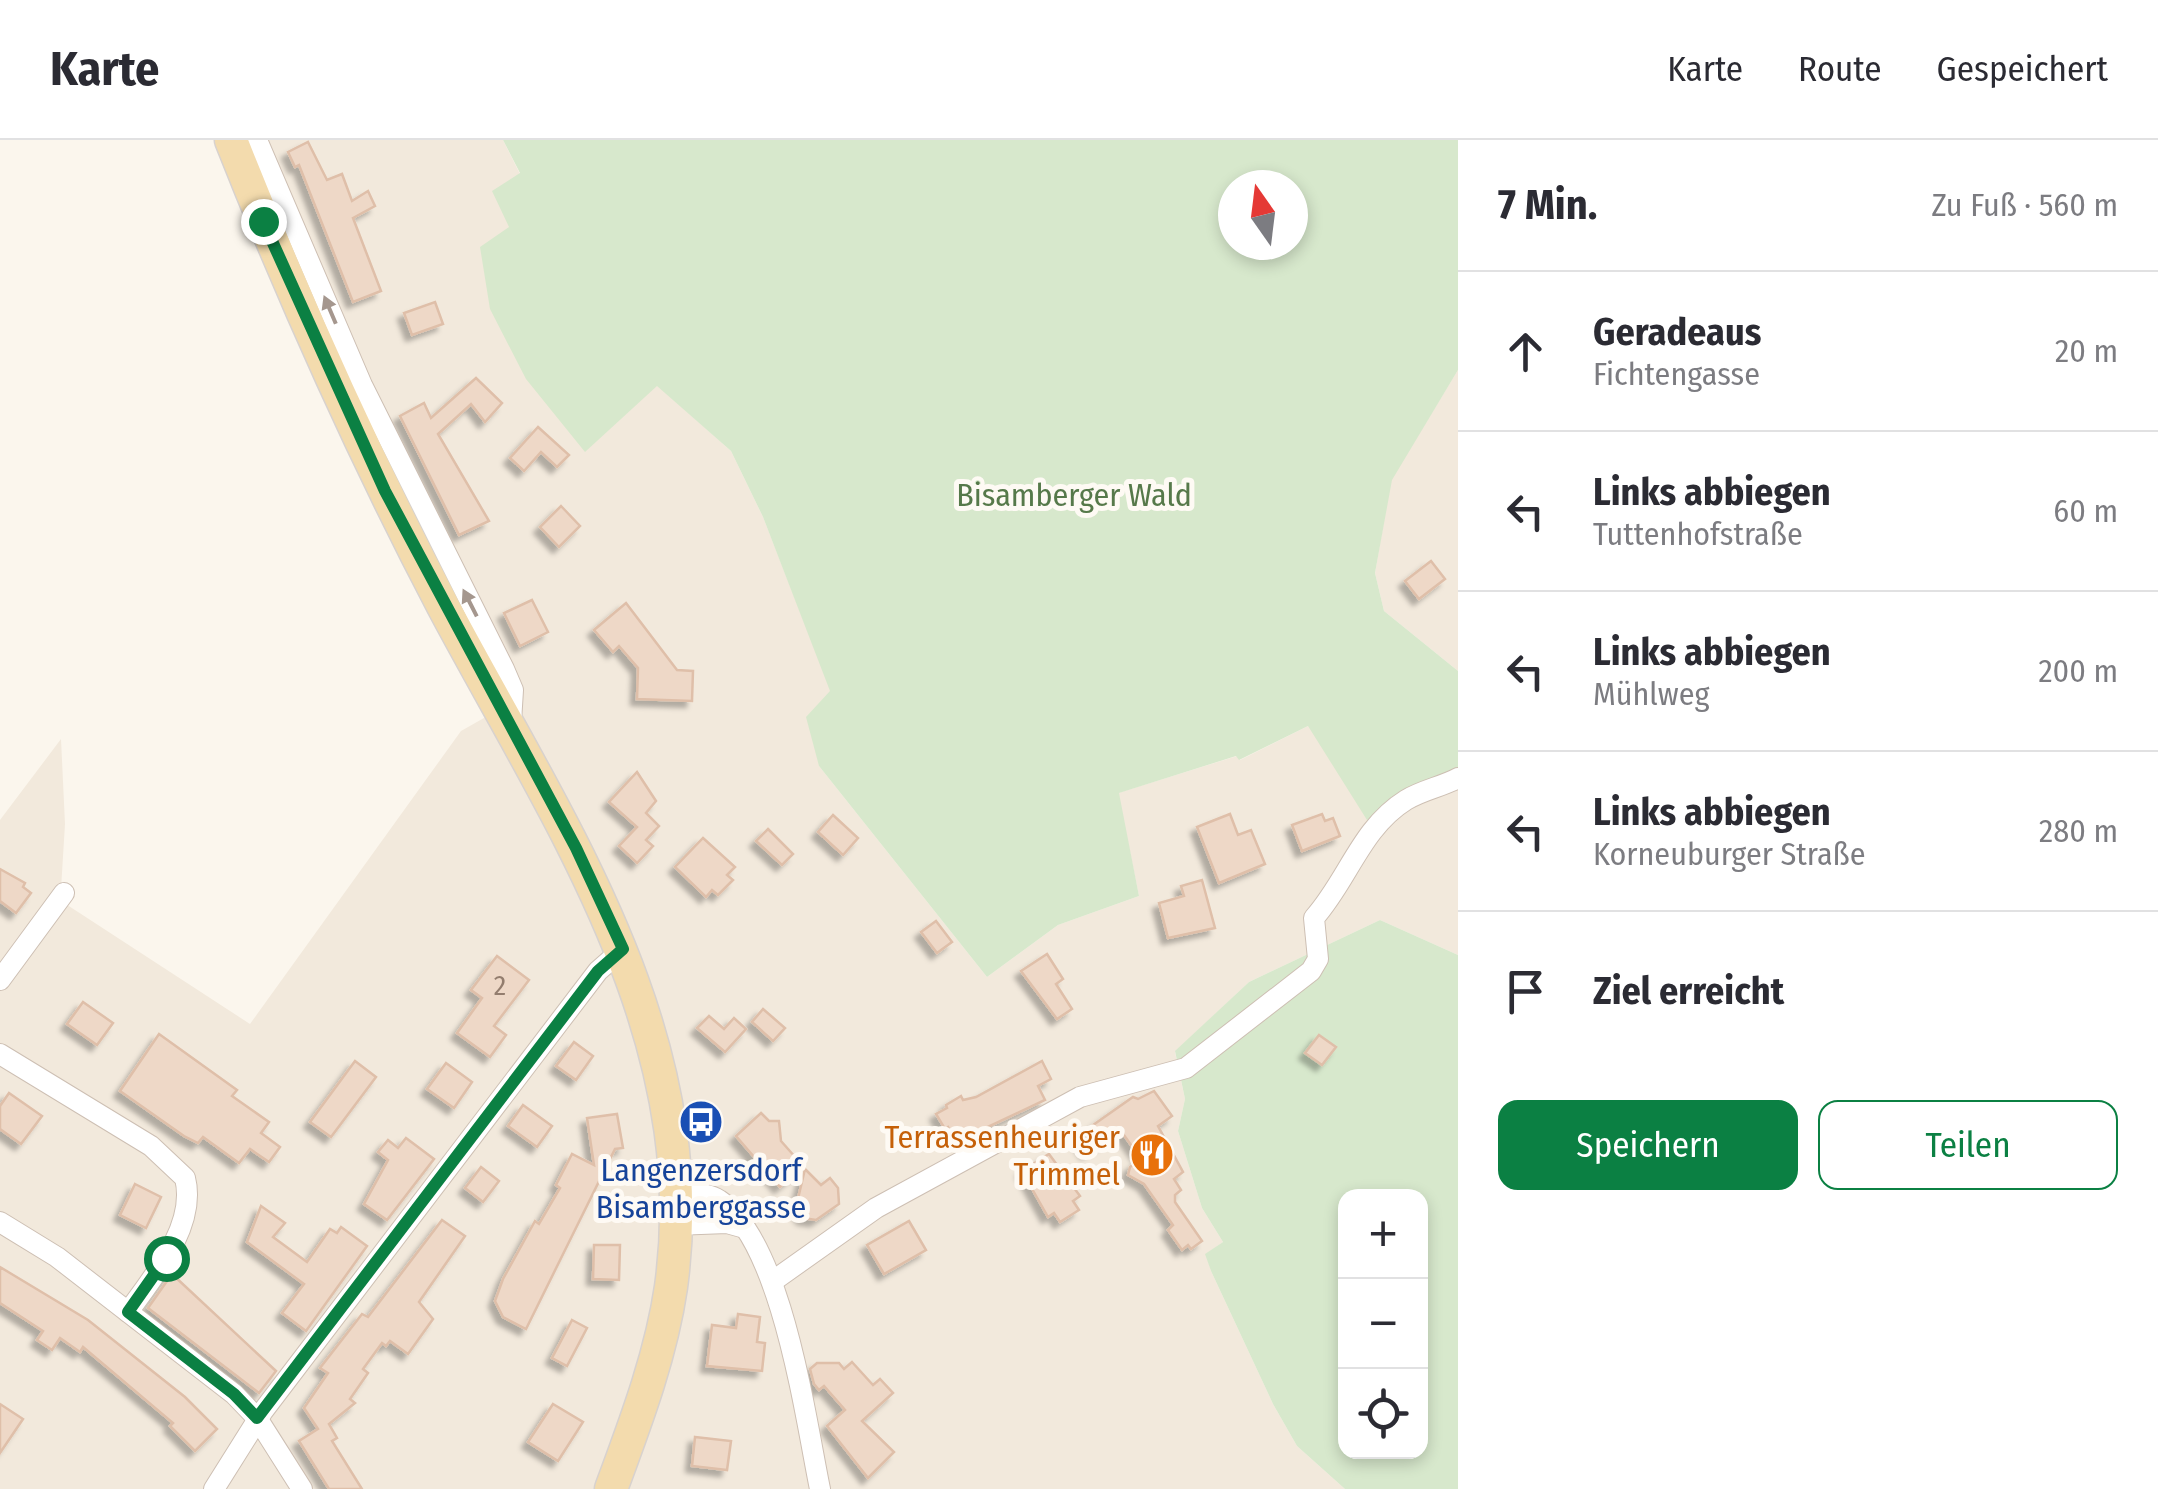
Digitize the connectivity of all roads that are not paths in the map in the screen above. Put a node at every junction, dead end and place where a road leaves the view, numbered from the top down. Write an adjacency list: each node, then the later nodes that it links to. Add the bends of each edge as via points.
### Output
1 (230, 140): 3 (main road, via 361,441)
2 (257, 140): 3 (street, one-way to 2, via 512,690 504,668 362,386)
3 (510, 729): 6 (main road)
4 (1458, 778): 13 (street, via 1406,800 1374,827 1336,894 1314,918 1318,958 1312,971 1186,1068 1080,1098 876,1208)
5 (64, 893): 7 (street)
6 (623, 949): 9 (main road, via 660,1077); 15 (street, via 598,971)
7 (0, 980)
8 (0, 1054): 14 (street, via 152,1146 185,1178 186,1207 174,1240)
9 (674, 1192): 11 (main road); 12 (street, via 718,1200)
10 (0, 1222): 14 (street)
11 (674, 1226): 12 (street); 18 (main road, via 666,1315)
12 (745, 1228): 13 (street)
13 (773, 1281): 19 (street)
14 (128, 1312): 15 (street)
15 (257, 1418): 16 (street); 17 (street)
16 (214, 1489)
17 (302, 1489)
18 (611, 1489)
19 (820, 1489)

